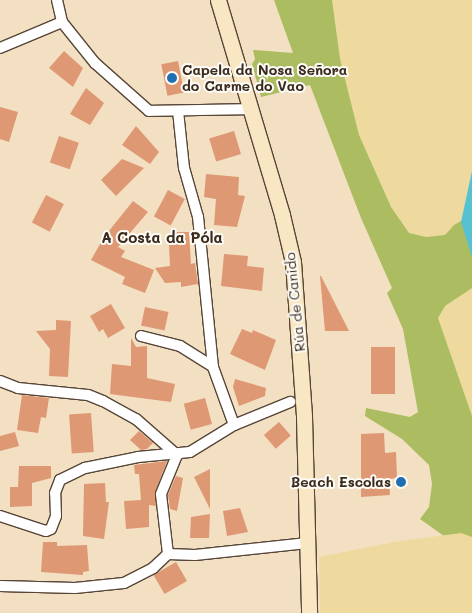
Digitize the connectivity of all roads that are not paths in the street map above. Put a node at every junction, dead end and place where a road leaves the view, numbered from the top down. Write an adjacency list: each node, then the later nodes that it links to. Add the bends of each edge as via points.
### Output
1 (57, 0): 3 (street)
2 (218, 0): 5 (main road, Rúa de Canido)
3 (62, 22): 4 (street); 6 (street, via 96,62 149,111)
4 (0, 48)
5 (251, 109): 6 (street); 14 (main road, Rúa de Canido, via 282,215 296,283)
6 (178, 112): 8 (street, via 184,168 198,217)
7 (141, 336): 8 (street, via 180,346)
8 (213, 367): 11 (street)
9 (0, 381): 12 (street, via 18,388 88,396 103,401 136,419)
10 (290, 402): 11 (street)
11 (234, 425): 12 (street, via 190,452)
12 (177, 455): 13 (street, via 138,457 85,468 60,480 55,493 54,524 46,531); 15 (street, via 161,494)
13 (0, 516)
14 (307, 543): 15 (street, via 195,555); 17 (main road, Rúa de Canido)
15 (168, 554): 16 (street, via 153,568 124,583 75,588)
16 (0, 586)
17 (309, 613)

